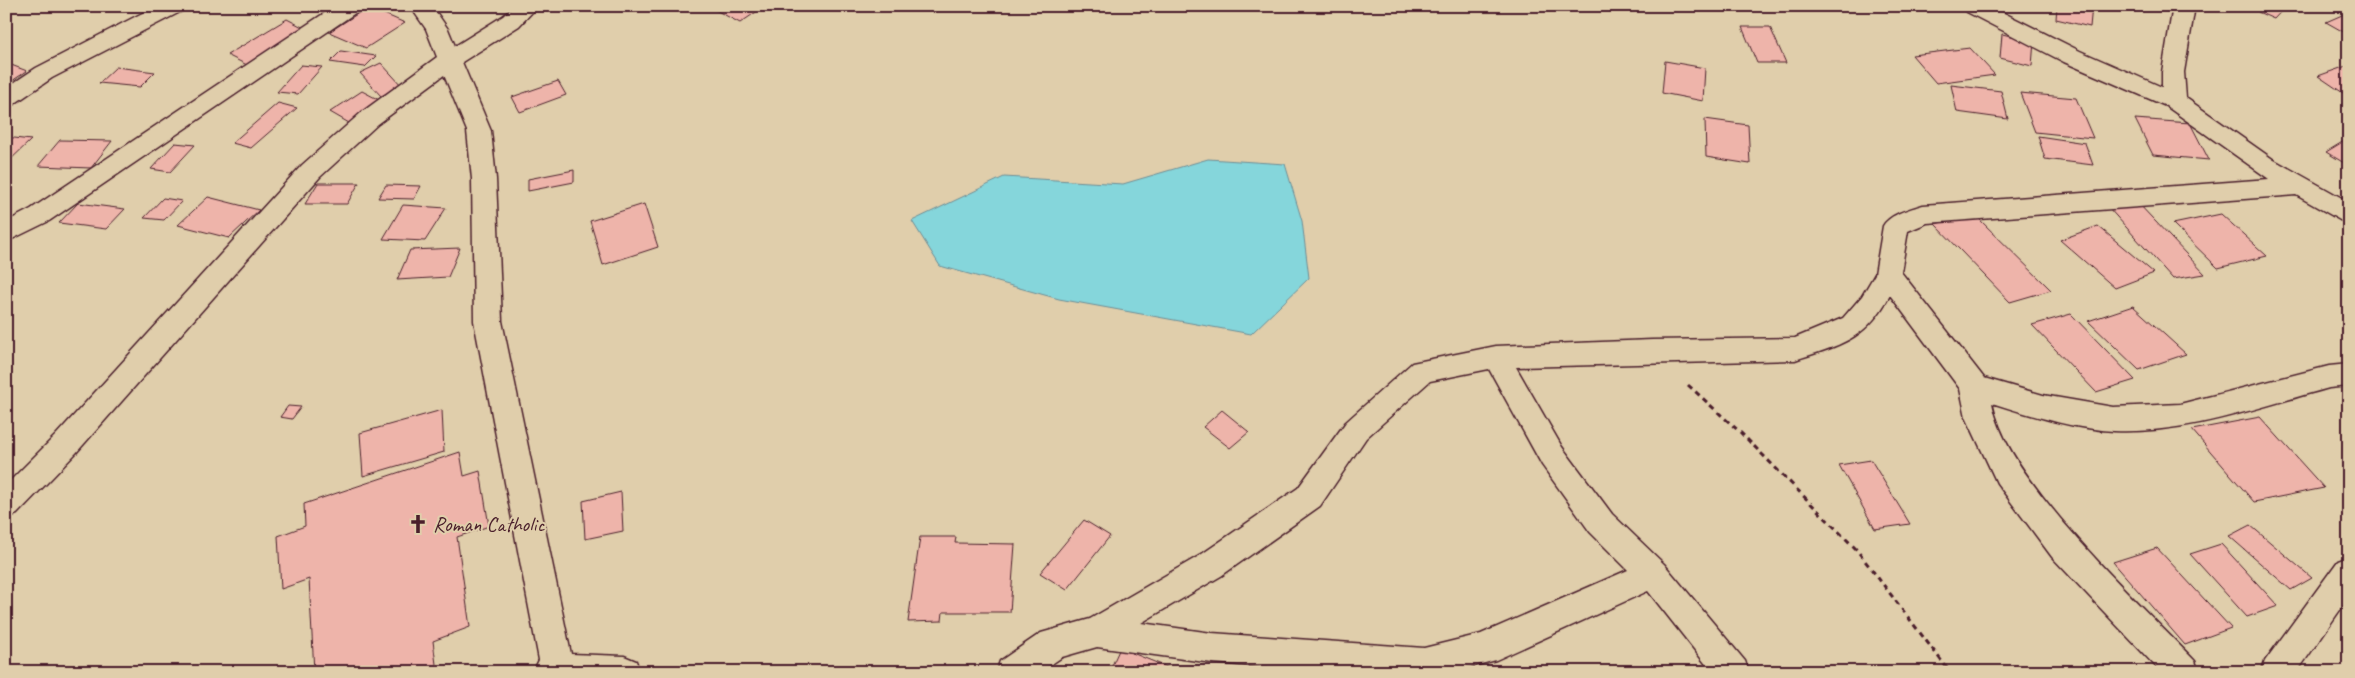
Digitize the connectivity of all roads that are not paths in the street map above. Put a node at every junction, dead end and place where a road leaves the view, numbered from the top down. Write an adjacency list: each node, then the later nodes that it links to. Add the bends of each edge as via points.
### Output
1 (174, 6): 8 (street, via 44,73)
2 (350, 6): 12 (street, via 40,215)
3 (421, 6): 7 (street, via 437,30)
4 (527, 6): 7 (street)
5 (1973, 6): 9 (street, via 2043,44)
6 (2184, 6): 9 (street, via 2173,72)
7 (449, 60): 17 (street, via 370,118 311,171 66,444); 22 (street, via 479,131 484,179 488,321)
8 (6, 100)
9 (2174, 102): 10 (street, via 2264,166)
10 (2299, 186): 11 (street); 13 (street, via 1923,214 1896,226)
11 (2349, 214)
12 (6, 233)
13 (1888, 274): 14 (street, via 1872,303 1853,325 1820,342 1796,349); 16 (street)
14 (1496, 357): 19 (street, via 1552,456 1601,523); 20 (street, via 1422,371 1356,430 1309,497 1210,566)
15 (2349, 375): 16 (street, via 2329,377 2180,416 2113,419 2043,407)
16 (1974, 386): 26 (street, via 1980,417 2008,474 2063,548)
17 (6, 505)
18 (2349, 571): 27 (street)
19 (1653, 574): 21 (street, via 1484,649); 25 (street)
20 (1097, 632): 21 (street, via 1212,648); 24 (street, via 1053,644)
21 (1425, 667)
22 (554, 671): 23 (street)
23 (624, 672)
24 (1012, 672)
25 (1733, 672)
26 (2183, 672)
27 (2277, 672)

